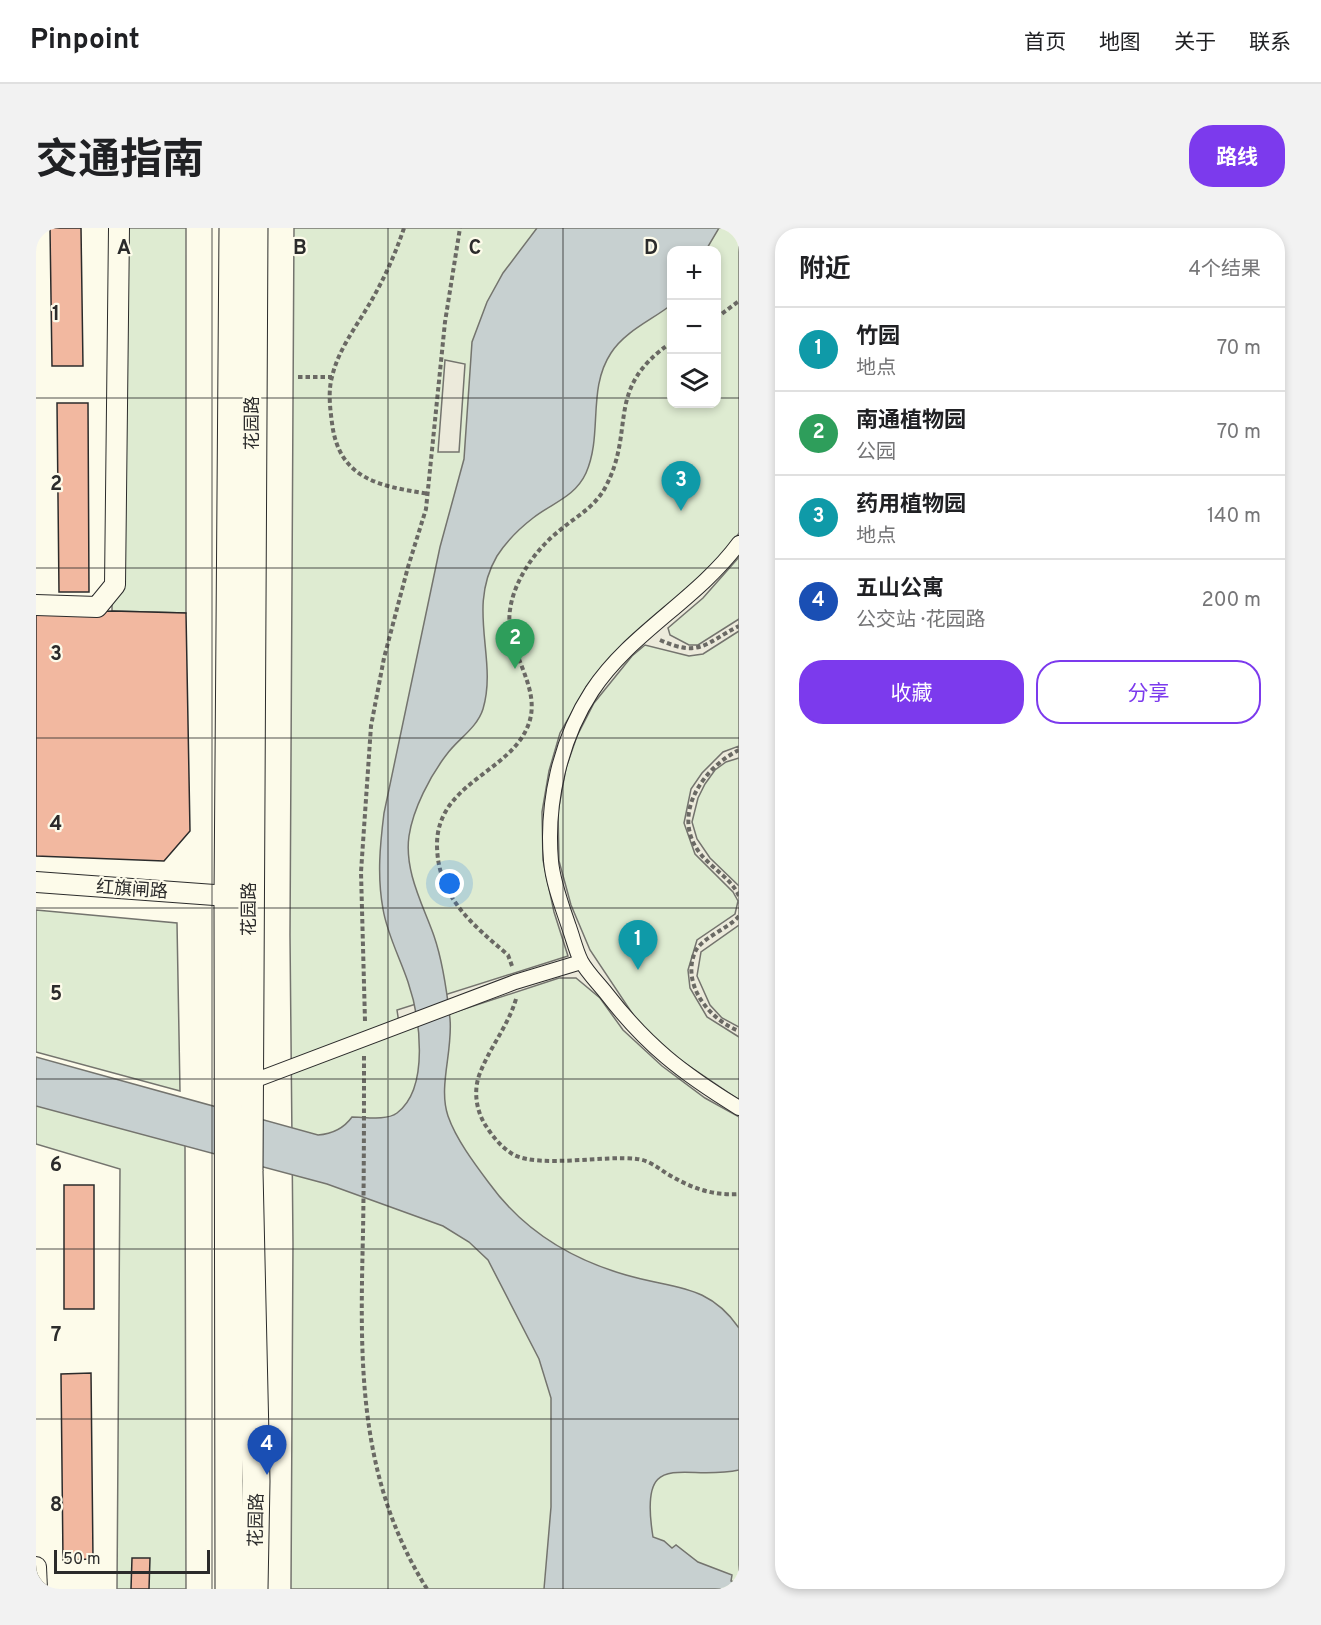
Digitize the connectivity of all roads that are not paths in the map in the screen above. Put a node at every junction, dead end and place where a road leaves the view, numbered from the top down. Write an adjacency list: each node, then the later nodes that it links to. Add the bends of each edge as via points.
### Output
1 (119, 228): 5 (street, via 115,585 98,607)
2 (233, 228): 7 (main road, 花园路)
3 (254, 228): 9 (main road, 花园路)
4 (739, 543): 8 (street, via 693,594 625,653 592,691 568,735 551,808 551,862)
5 (36, 605)
6 (36, 882): 7 (street, 红旗闸路)
7 (228, 896): 9 (main road, 花园路)
8 (581, 962): 9 (street, via 365,1039); 10 (street, via 632,1027 657,1051 700,1085)
9 (239, 1095): 11 (main road, 花园路)
10 (739, 1108)
11 (238, 1170): 14 (main road, 花园路); 15 (main road, 花园路, via 256,1481)
12 (36, 1567): 13 (street)
13 (37, 1589)
14 (229, 1589)
15 (254, 1589)

